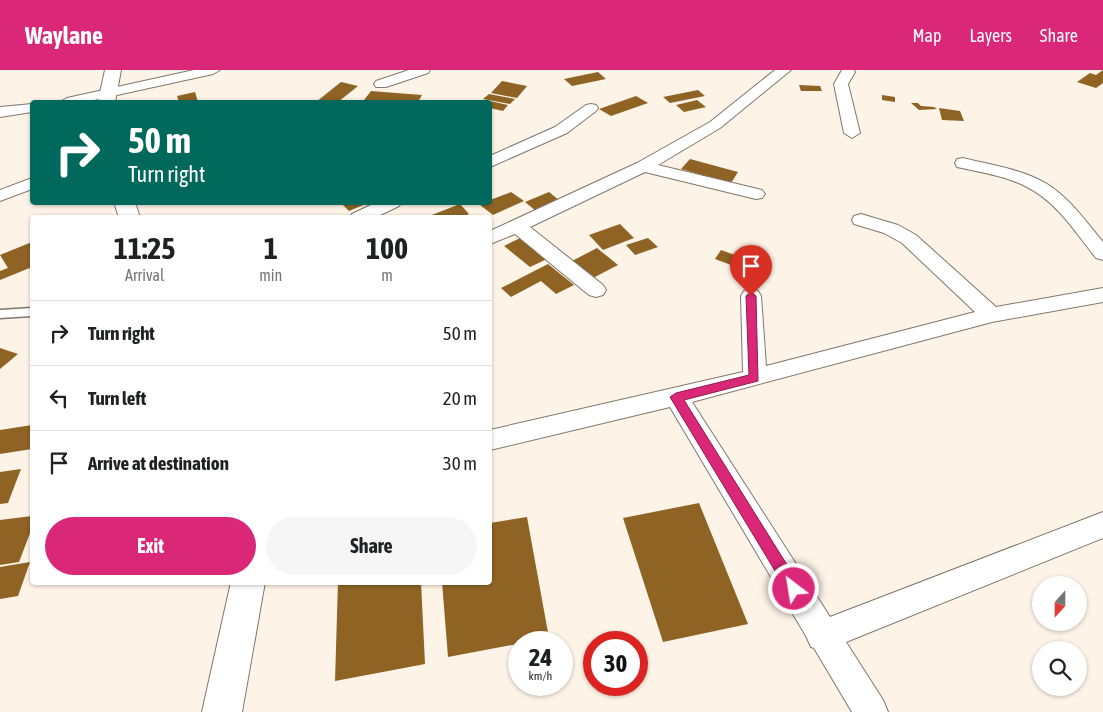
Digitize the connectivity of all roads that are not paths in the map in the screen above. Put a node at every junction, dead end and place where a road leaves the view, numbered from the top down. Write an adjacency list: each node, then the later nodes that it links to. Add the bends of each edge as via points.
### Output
1 (114, 70): 7 (main road)
2 (213, 70): 7 (street)
3 (422, 70): 6 (street)
4 (784, 70): 15 (street, via 715,126)
5 (848, 72): 12 (street, via 841,84)
6 (381, 84)
7 (108, 97): 8 (street)
8 (83, 100)
9 (30, 108): 11 (street)
10 (591, 108): 13 (street, via 561,130)
11 (0, 112)
12 (852, 133)
13 (492, 161)
14 (963, 163): 26 (street, via 1013,175 1034,184 1054,199)
15 (643, 167): 17 (street); 24 (street)
16 (30, 184): 18 (street)
17 (756, 194)
18 (0, 196)
19 (389, 205): 21 (street)
20 (392, 205): 22 (street)
21 (365, 215)
22 (401, 215)
23 (861, 220): 32 (street, via 891,228 909,238)
24 (517, 226): 25 (street); 27 (street)
25 (492, 237)
26 (1103, 254)
27 (596, 290)
28 (1103, 295): 32 (street)
29 (751, 296): 33 (street)
30 (30, 312): 31 (lane)
31 (0, 314)
32 (992, 315): 33 (street)
33 (754, 378): 34 (street)
34 (676, 397): 35 (street); 38 (street)
35 (492, 440)
36 (1103, 525): 38 (street)
37 (247, 585): 39 (main road)
38 (822, 636): 40 (street)
39 (222, 712)
40 (871, 712)

